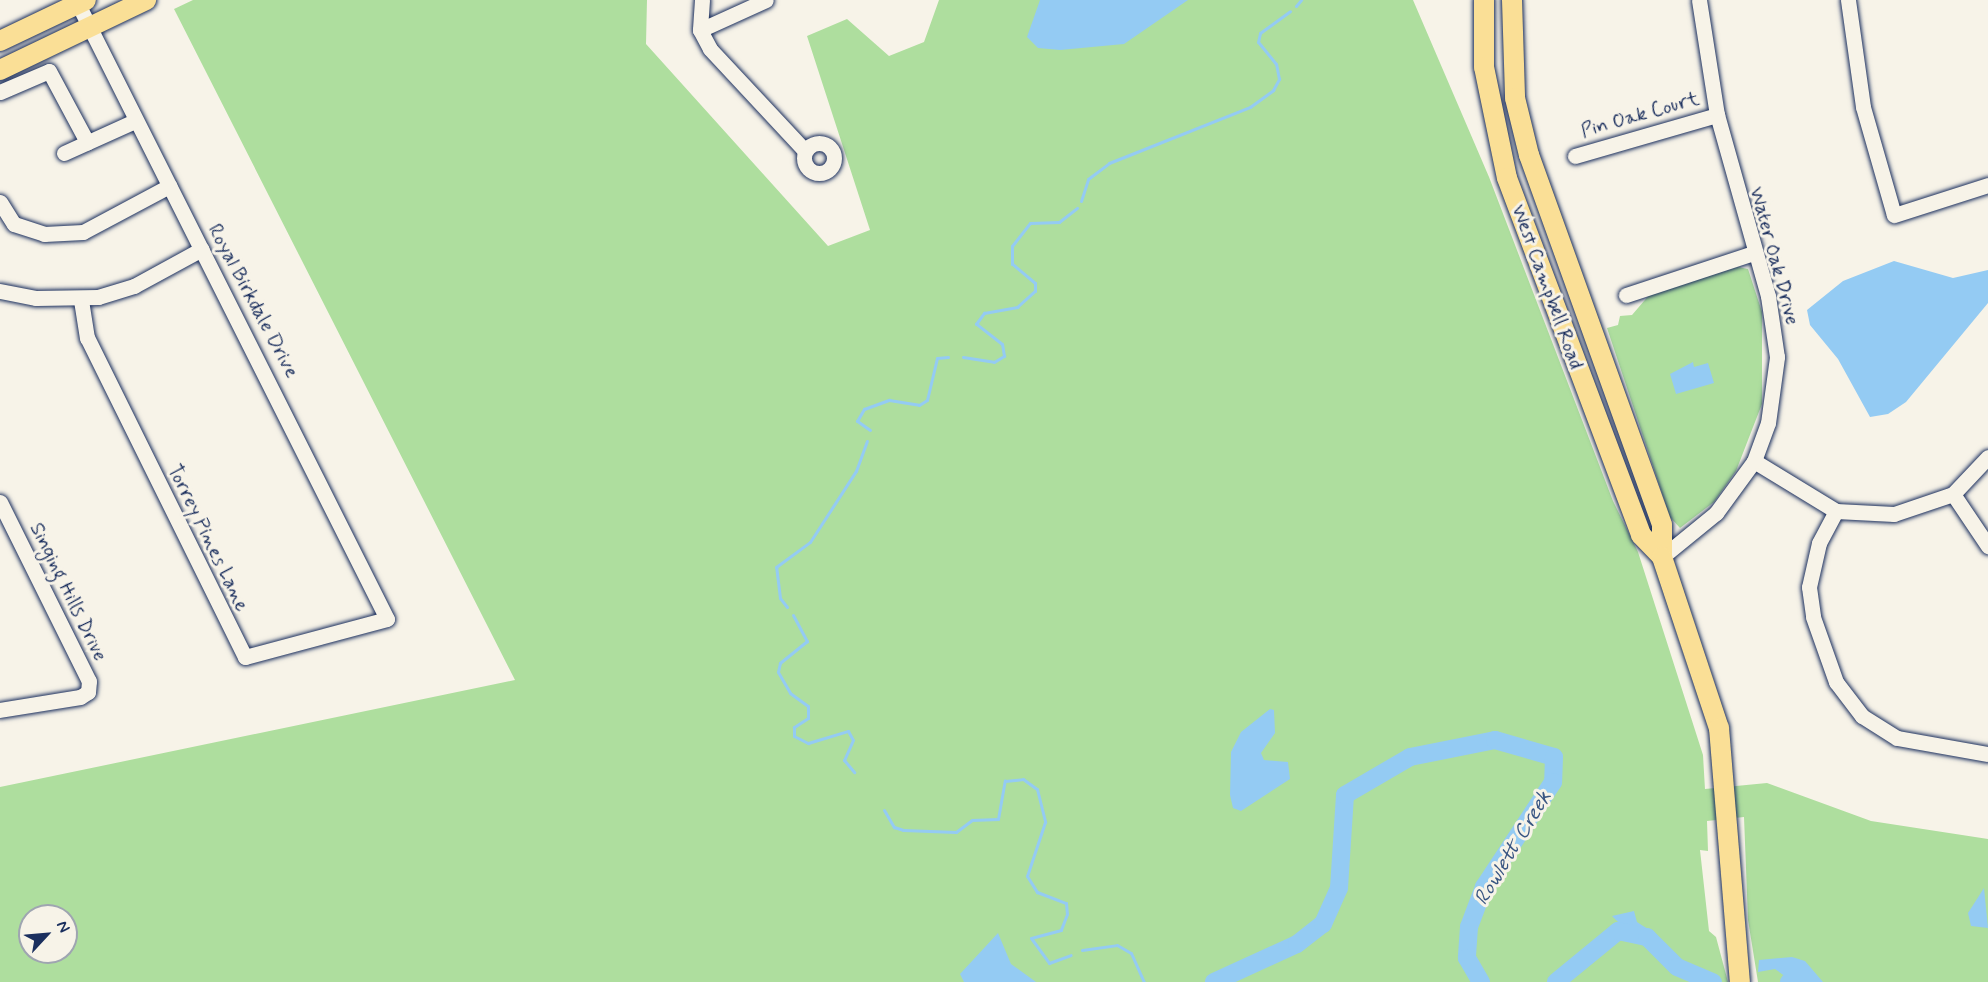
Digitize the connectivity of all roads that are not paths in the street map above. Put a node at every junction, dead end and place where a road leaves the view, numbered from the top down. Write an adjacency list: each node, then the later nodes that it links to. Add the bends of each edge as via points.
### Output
1 (146, 0): 10 (main road)
2 (702, 0): 11 (street)
3 (766, 0): 9 (street)
4 (1484, 0): 35 (main road, West Campbell Road, via 1484,67 1507,178 1641,535)
5 (1512, 0): 35 (main road, West Campbell Road, via 1515,98 1529,155 1662,525)
6 (1699, 0): 15 (street, Water Oak Drive)
7 (1848, 0): 21 (street, via 1863,107 1894,215)
8 (82, 2): 10 (street, Royal Birkdale Drive); 12 (main road)
9 (745, 4): 11 (street)
10 (90, 27): 13 (main road); 16 (street, Royal Birkdale Drive)
11 (700, 30): 18 (street, via 710,49)
12 (0, 42)
13 (0, 70)
14 (0, 92): 17 (street, via 50,72)
15 (1717, 115): 20 (street, Pin Oak Court); 25 (street, Water Oak Drive)
16 (135, 121): 17 (street); 22 (street, Royal Birkdale Drive)
17 (87, 142): 19 (street)
18 (805, 151)
19 (64, 153)
20 (1575, 156)
21 (1988, 185)
22 (169, 186): 23 (street, via 83,232 44,234 14,224); 24 (street, Royal Birkdale Drive)
23 (0, 202)
24 (202, 249): 28 (street, via 134,286); 36 (street, Royal Birkdale Drive)
25 (1754, 253): 27 (street); 30 (street, Water Oak Drive, via 1777,357 1768,423)
26 (0, 291): 28 (street)
27 (1626, 295)
28 (81, 301): 36 (street, Torrey Pines Lane, via 87,338 245,657)
29 (1988, 457): 31 (street)
30 (1754, 461): 33 (street); 35 (street, Water Oak Drive, via 1716,513)
31 (1953, 494): 33 (street, via 1894,514); 34 (street)
32 (0, 502): 37 (street, Singing Hills Drive, via 89,681 88,692 80,697)
33 (1836, 511): 38 (street, via 1819,543 1809,587 1813,617 1836,682 1862,716 1897,738)
34 (1988, 546)
35 (1662, 557): 39 (main road, West Campbell Road, via 1719,728)
36 (387, 619)
37 (0, 710)
38 (1988, 754)
39 (1740, 982)

